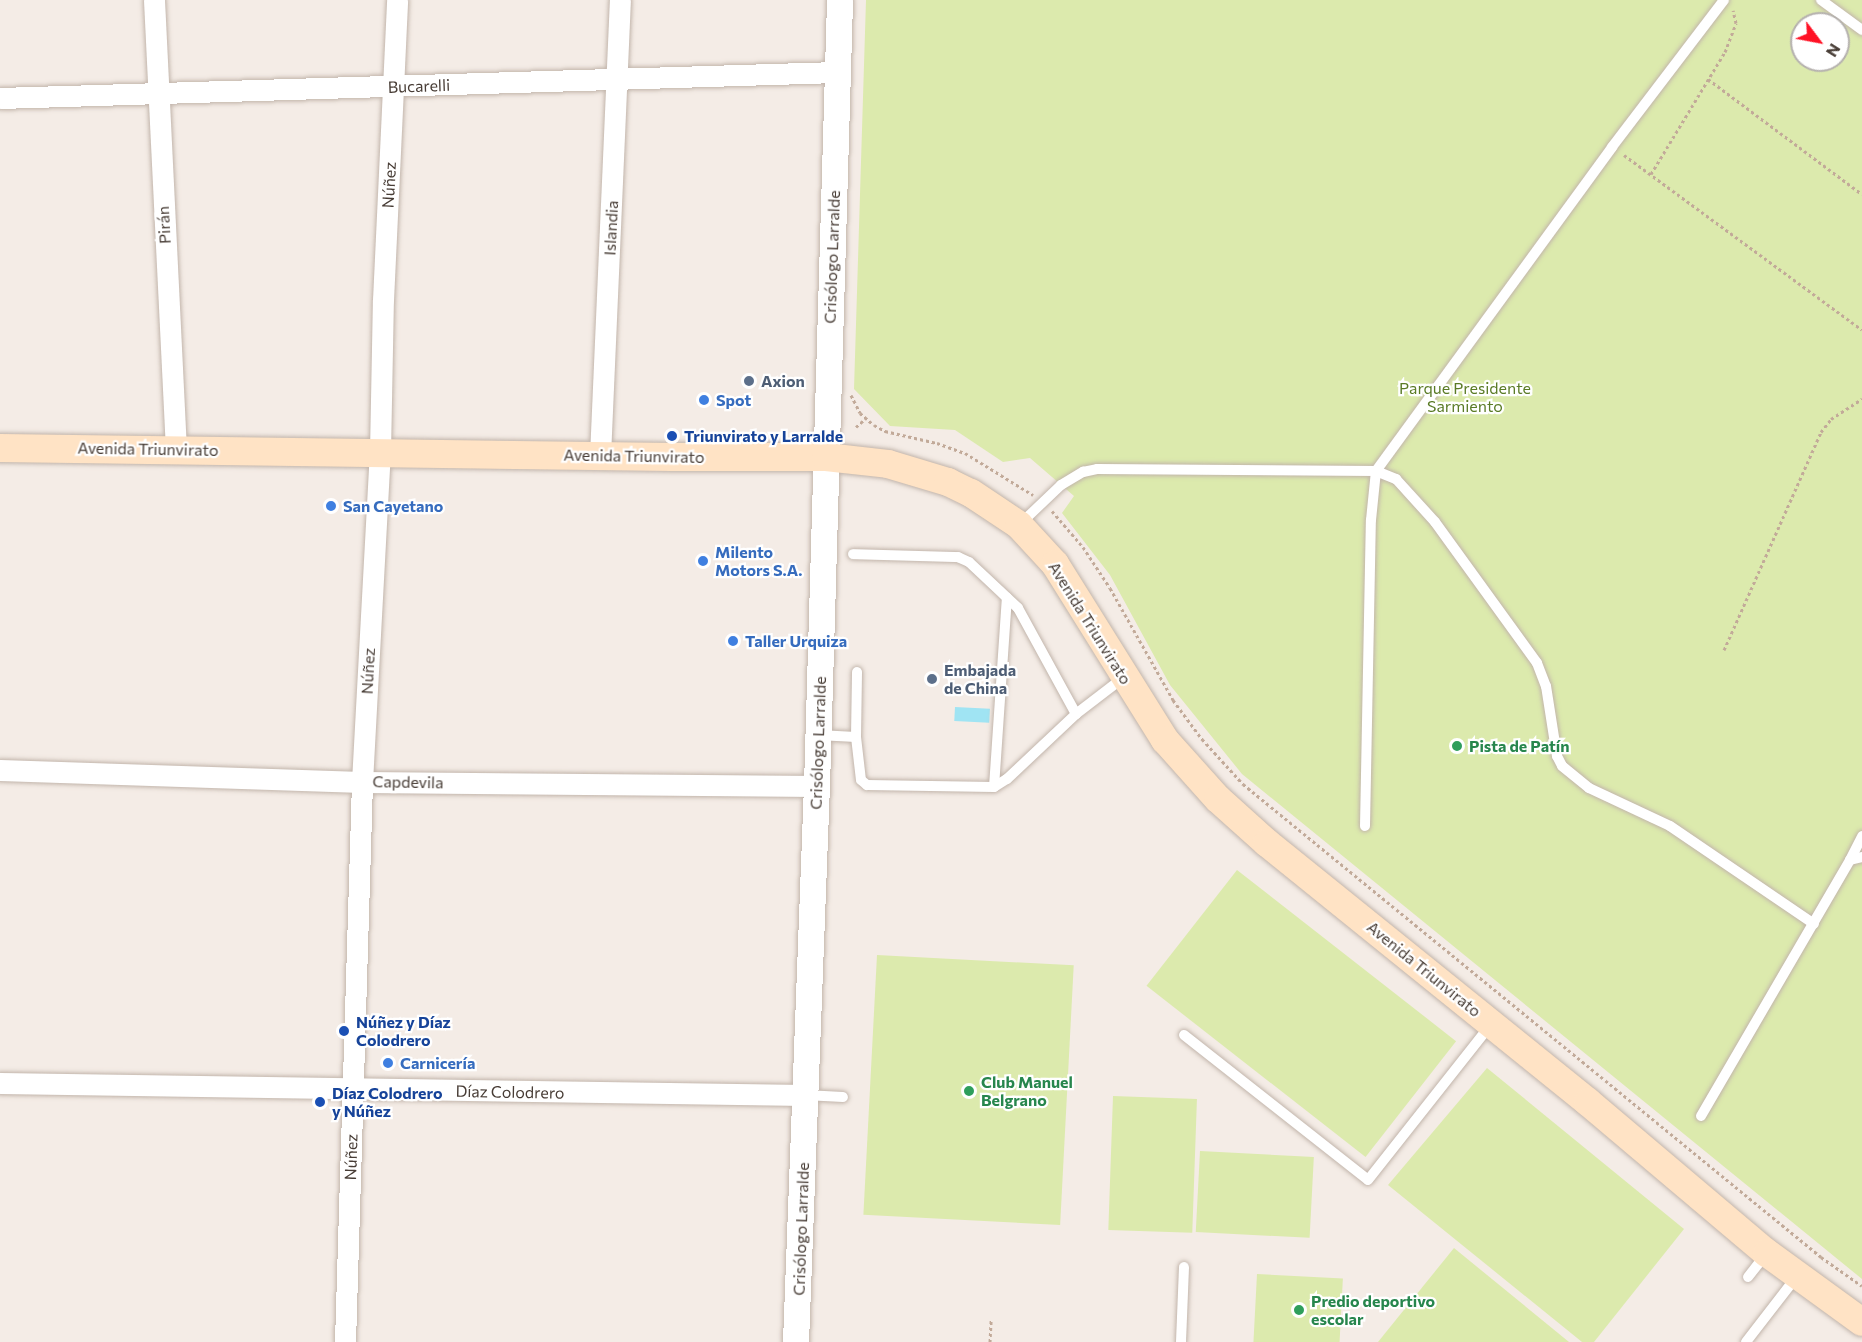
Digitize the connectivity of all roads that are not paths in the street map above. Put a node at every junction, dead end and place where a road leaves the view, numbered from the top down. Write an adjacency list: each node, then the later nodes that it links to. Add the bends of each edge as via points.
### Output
1 (154, 0): 11 (street, Pirán)
2 (397, 0): 10 (street, Núñez)
3 (620, 0): 9 (street, Islandia)
4 (840, 0): 8 (street, Crisólogo Larralde)
5 (1821, 0): 7 (lane)
6 (1728, 4): 18 (lane, via 1612,147)
7 (1862, 30)
8 (838, 72): 9 (street, Bucarelli); 17 (street, Crisólogo Larralde)
9 (618, 81): 10 (street, Bucarelli); 16 (street, Islandia)
10 (394, 87): 11 (street, Bucarelli); 15 (street, Núñez)
11 (157, 92): 12 (street, Bucarelli); 14 (street, Pirán)
12 (0, 98)
13 (0, 448): 14 (main road, Avenida Triunvirato)
14 (176, 449): 15 (main road, Avenida Triunvirato)
15 (380, 452): 16 (main road, Avenida Triunvirato); 28 (street, Núñez)
16 (600, 456): 17 (main road, Avenida Triunvirato)
17 (826, 457): 19 (main road, Avenida Triunvirato, via 920,471 971,493); 25 (street, Crisólogo Larralde)
18 (1376, 471): 19 (lane, via 1097,469 1061,485); 31 (lane, via 1371,520); 35 (lane, via 1396,479 1435,522 1537,663 1546,686 1562,766 1596,792 1670,826)
19 (1019, 525): 23 (main road, Avenida Triunvirato, via 1054,564)
20 (853, 554): 21 (lane, via 958,557 976,567)
21 (1007, 597): 24 (lane, via 1028,622); 30 (lane)
22 (857, 672): 26 (lane)
23 (1124, 677): 24 (lane); 36 (main road, Avenida Triunvirato, via 1165,740 1218,799)
24 (1076, 714): 30 (lane)
25 (818, 735): 26 (lane); 29 (street, Crisólogo Larralde)
26 (856, 737): 30 (lane, via 861,780 867,785)
27 (0, 770): 28 (street, Capdevila)
28 (362, 782): 29 (street, Capdevila); 39 (street, Núñez)
29 (817, 786): 40 (street, Crisólogo Larralde)
30 (994, 787)
31 (1365, 826)
32 (1862, 836): 34 (lane)
33 (1862, 857): 34 (lane)
34 (1850, 860): 35 (lane)
35 (1814, 924): 42 (lane)
36 (1491, 1023): 37 (lane, via 1368,1180); 43 (main road, Avenida Triunvirato)
37 (1184, 1035)
38 (0, 1083): 39 (street, Díaz Colodrero)
39 (354, 1090): 40 (street, Díaz Colodrero); 48 (street, Núñez)
40 (805, 1095): 41 (lane); 49 (street, Crisólogo Larralde)
41 (843, 1097)
42 (1701, 1116)
43 (1767, 1253): 45 (main road, Avenida Triunvirato); 46 (lane)
44 (1184, 1267): 50 (lane)
45 (1797, 1276): 47 (main road, Avenida Triunvirato); 51 (lane)
46 (1748, 1277)
47 (1857, 1314)
48 (345, 1342)
49 (796, 1342)
50 (1181, 1342)
51 (1746, 1342)

